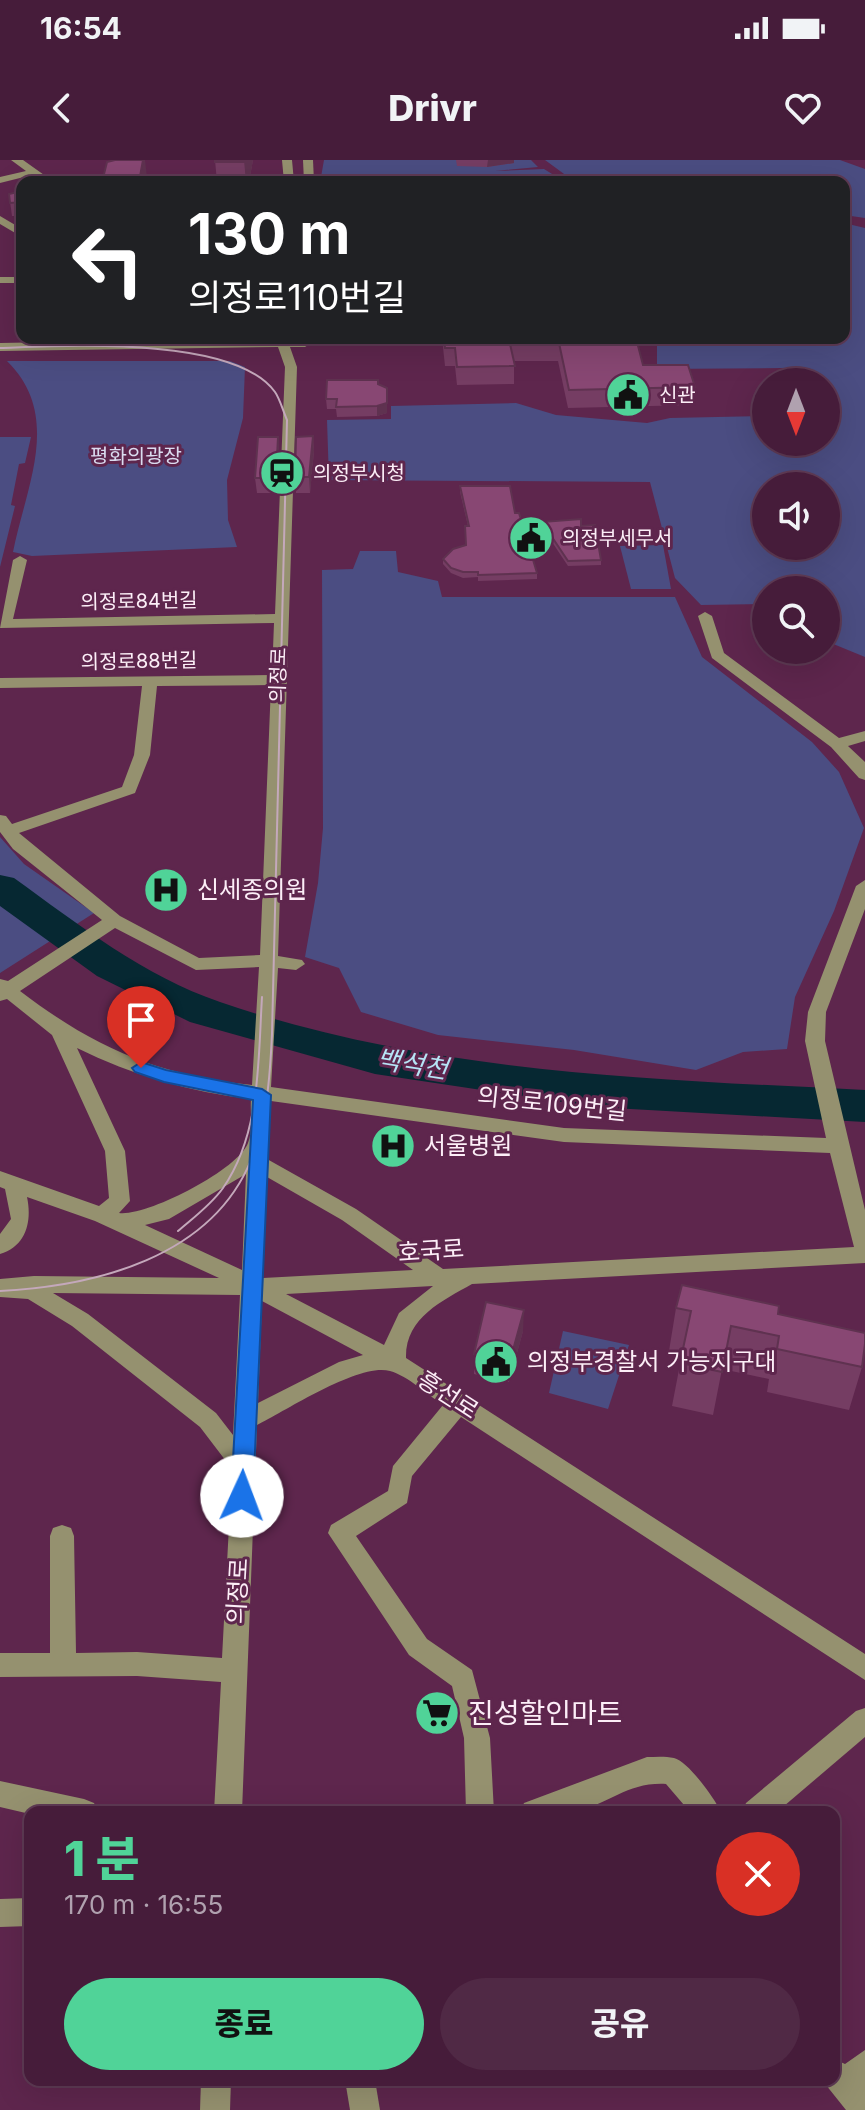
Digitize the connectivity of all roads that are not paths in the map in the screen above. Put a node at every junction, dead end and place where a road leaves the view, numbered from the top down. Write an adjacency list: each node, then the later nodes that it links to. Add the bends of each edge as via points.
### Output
1 (16, 160): 2 (street)
2 (33, 172): 3 (street); 4 (street)
3 (16, 176)
4 (39, 176)
5 (0, 219): 6 (street)
6 (16, 234)
7 (140, 344): 10 (street)
8 (282, 344): 11 (street, 의정로)
9 (303, 344): 11 (street, 의정로)
10 (0, 347)
11 (291, 367): 14 (street, 의정로)
12 (20, 560): 15 (street, via 7,618)
13 (705, 616): 20 (street, via 717,655)
14 (280, 618): 15 (street, 의정로84번길); 16 (street, 의정로)
15 (0, 623)
16 (278, 680): 17 (street, 의정로88번길); 25 (street, 의정로)
17 (150, 681): 18 (street, 의정로88번길); 22 (street, via 142,755 129,790)
18 (0, 683)
19 (865, 736): 20 (street)
20 (837, 744): 21 (street)
21 (865, 775)
22 (4, 825): 24 (street, via 19,845)
23 (865, 886): 30 (street, via 817,1012 815,1041)
24 (114, 920): 25 (street, via 196,964); 27 (street)
25 (269, 961): 26 (street); 29 (street, 의정로)
26 (296, 964)
27 (2, 990): 28 (street, 의정로109번길)
28 (60, 1031): 29 (street, 의정로109번길, via 164,1076); 33 (street, via 115,1151 120,1201)
29 (262, 1089): 30 (street, 의정로109번길, via 564,1135); 31 (street, 의정로)
30 (838, 1146): 35 (street)
31 (258, 1152): 33 (street, via 241,1168 162,1213); 37 (street); 38 (street, 의정로)
32 (7, 1181): 33 (street, 흥선로); 34 (street, via 21,1219)
33 (112, 1219): 38 (street, 흥선로)
34 (0, 1246)
35 (865, 1253): 36 (street, 호국로, via 625,1270)
36 (474, 1273): 37 (street, 호국로); 40 (street, via 423,1302 405,1322 392,1344)
37 (436, 1275): 38 (street, 호국로)
38 (252, 1287): 39 (street, 호국로); 40 (street, 흥선로); 42 (street, 의정로)
39 (2, 1288): 43 (street, via 32,1291 80,1320 208,1420)
40 (395, 1362): 41 (street, 흥선로); 42 (street, via 347,1369)
41 (460, 1402): 47 (street, 흥선로); 53 (street, via 401,1473 399,1496 340,1533 418,1647 463,1679 477,1738)
42 (246, 1420): 43 (street, 의정로)
43 (243, 1466): 48 (street, 의정로)
44 (62, 1536): 45 (street)
45 (63, 1664): 46 (street); 48 (street)
46 (0, 1665)
47 (865, 1668)
48 (234, 1671): 52 (street, 의정로)
49 (865, 1720): 56 (street)
50 (0, 1794): 51 (street)
51 (56, 1806)
52 (228, 1806)
53 (480, 1806)
54 (550, 1806): 55 (street, via 647,1770 673,1771)
55 (702, 1806)
56 (763, 1806)
57 (24, 1912): 58 (street)
58 (0, 1913)
59 (848, 2075): 62 (street)
60 (216, 2086): 63 (street)
61 (361, 2086): 64 (street)
62 (865, 2108)
63 (215, 2110)
64 (365, 2110)

